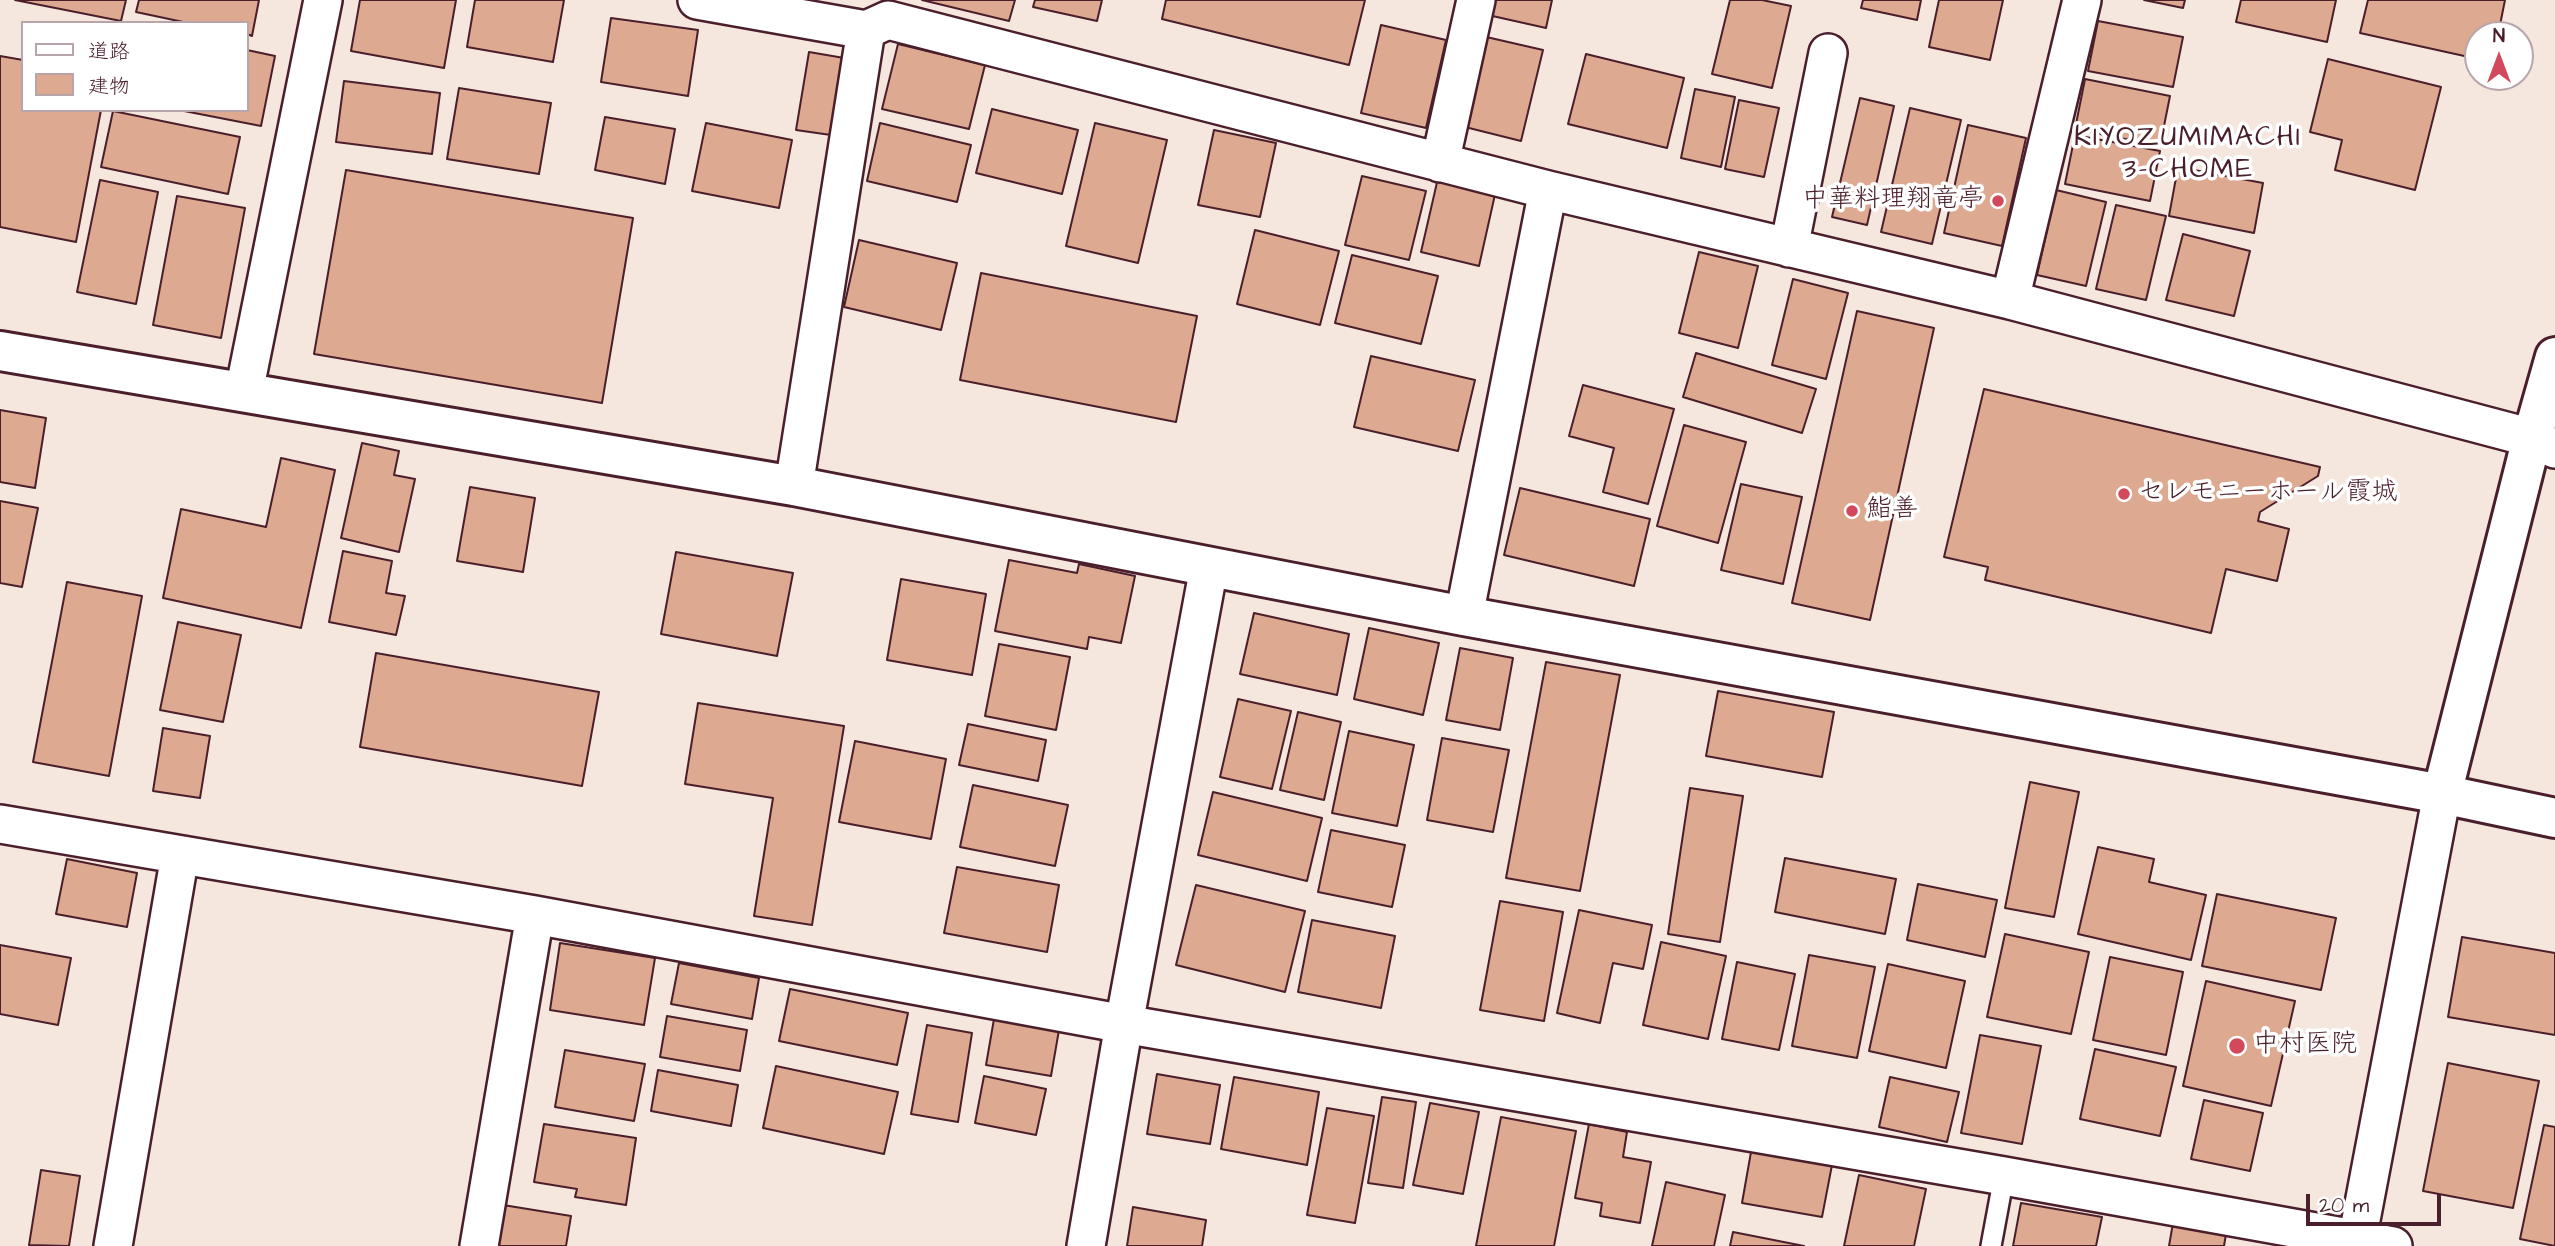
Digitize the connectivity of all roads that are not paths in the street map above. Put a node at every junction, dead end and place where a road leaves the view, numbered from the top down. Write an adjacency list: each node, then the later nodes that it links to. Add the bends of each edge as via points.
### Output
1 (323, 0): 13 (street)
2 (697, 0): 5 (street)
3 (1476, 0): 7 (street)
4 (2081, 0): 10 (street)
5 (882, 17): 7 (street); 15 (street)
6 (1828, 53): 9 (street)
7 (1440, 163): 8 (street)
8 (1548, 190): 9 (street); 17 (street)
9 (1789, 248): 10 (street)
10 (2010, 300): 14 (street)
11 (0, 351): 13 (street)
12 (2555, 357): 14 (street)
13 (244, 392): 15 (street)
14 (2544, 443): 18 (street)
15 (794, 486): 16 (street)
16 (1209, 566): 17 (street); 23 (street)
17 (1464, 616): 18 (street)
18 (2442, 794): 19 (street); 25 (street)
19 (2555, 818)
20 (0, 824): 21 (street)
21 (180, 855): 22 (street); 26 (street)
22 (535, 915): 23 (street); 27 (street)
23 (1124, 1024): 24 (street); 28 (street)
24 (2004, 1176): 25 (street); 29 (lane)
25 (2356, 1243): 30 (street)
26 (113, 1246)
27 (479, 1246)
28 (1086, 1246)
29 (1991, 1246)
30 (2393, 1246)

